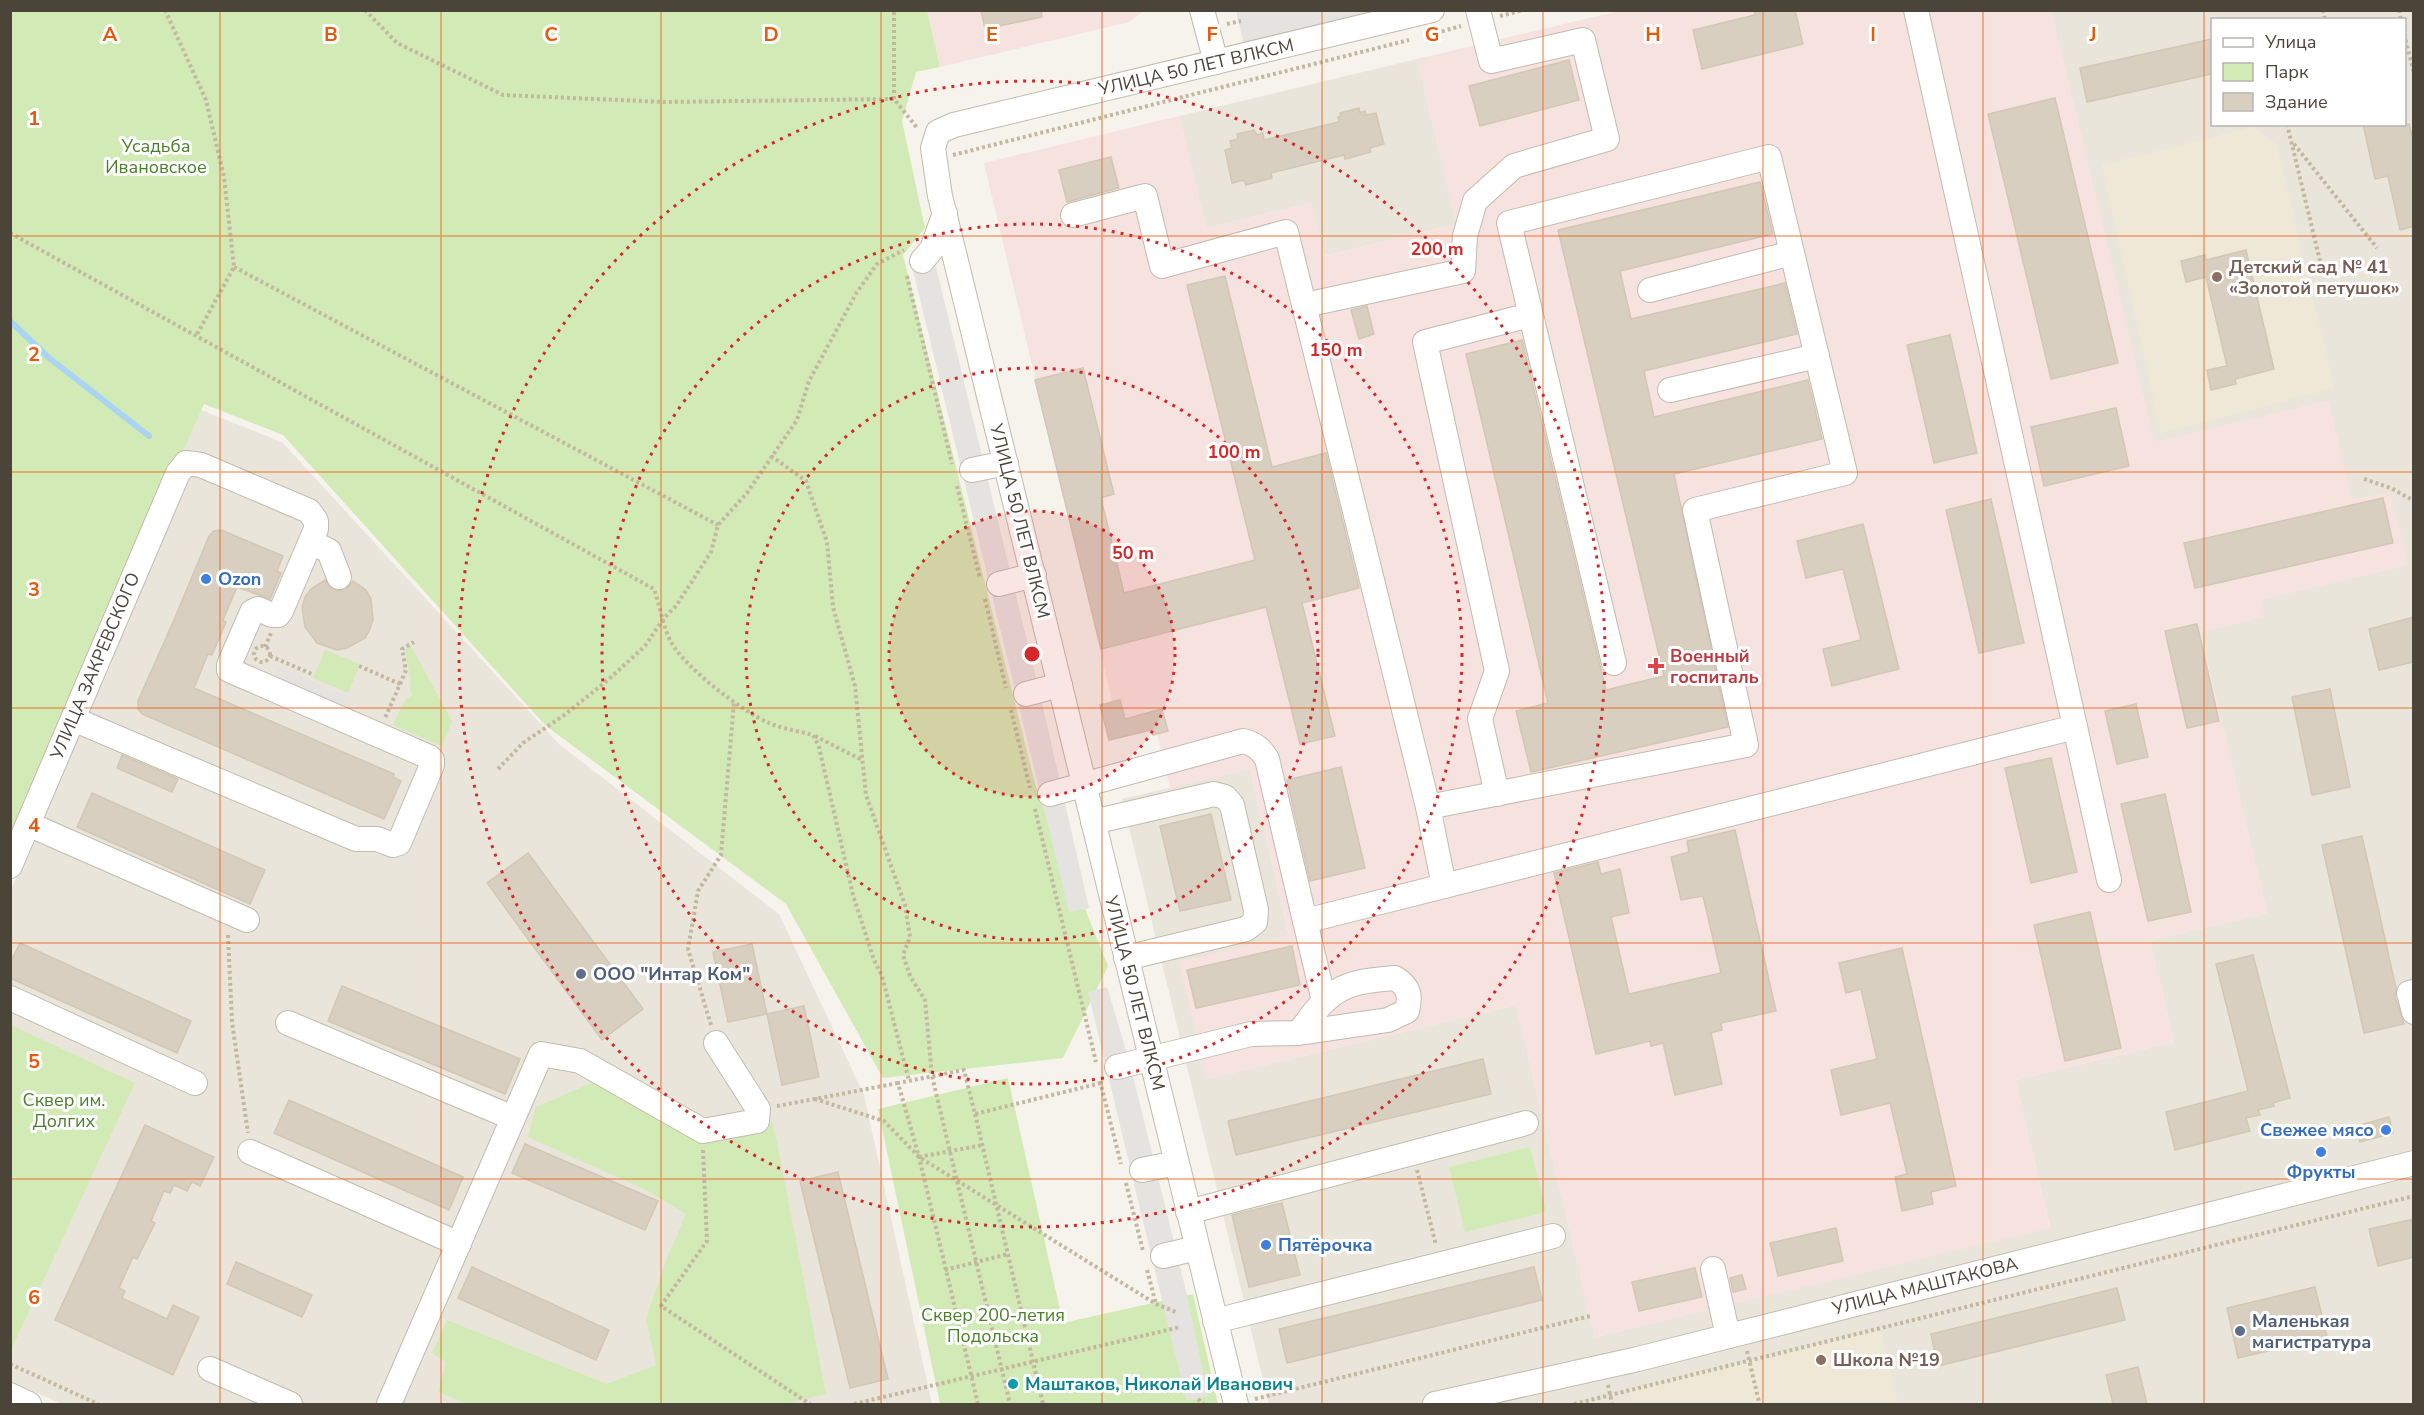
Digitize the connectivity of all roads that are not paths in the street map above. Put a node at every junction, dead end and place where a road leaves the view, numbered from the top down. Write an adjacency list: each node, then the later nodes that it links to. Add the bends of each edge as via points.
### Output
1 (1202, 10): 5 (street)
2 (1916, 10): 25 (street)
3 (1480, 16): 11 (street, via 1491,61 1583,40 1607,139 1514,166 1475,201 1465,236 1463,271)
4 (1434, 22): 5 (street, УЛИЦА 50 ЛЕТ ВЛКСМ)
5 (1216, 62): 6 (street, УЛИЦА 50 ЛЕТ ВЛКСМ, via 938,132 933,148)
6 (943, 205): 9 (street, via 932,249); 15 (street, УЛИЦА 50 ЛЕТ ВЛКСМ)
7 (1073, 215): 11 (street, via 1145,196 1162,266 1286,232)
8 (1792, 253): 10 (street); 12 (street, via 1769,157 1509,223); 13 (street)
9 (910, 258)
10 (1650, 290)
11 (1305, 305): 29 (street)
12 (1530, 315): 21 (street); 27 (street, via 1425,342 1497,671 1480,719)
13 (1817, 356): 14 (street); 27 (street, via 1845,473 1695,510 1746,745)
14 (1670, 390)
15 (1006, 463): 16 (street); 18 (street, УЛИЦА 50 ЛЕТ ВЛКСМ)
16 (961, 473)
17 (310, 542): 19 (street, via 329,551); 24 (street, УЛИЦА ЗАКРЕВСКОГО, via 316,521 309,511 201,465 181,467); 24 (street, via 281,611 278,615 254,609 229,670 432,760 399,843 356,839)
18 (1034, 575): 20 (street); 22 (street, УЛИЦА 50 ЛЕТ ВЛКСМ)
19 (339, 577)
20 (988, 588)
21 (1614, 663)
22 (1060, 685): 23 (street); 26 (street, УЛИЦА 50 ЛЕТ ВЛКСМ)
23 (1014, 694)
24 (73, 719): 31 (street, УЛИЦА ЗАКРЕВСКОГО)
25 (2075, 727): 33 (street); 34 (street)
26 (1084, 785): 28 (street); 30 (street, УЛИЦА 50 ЛЕТ ВЛКСМ); 36 (street, via 1243,741 1260,749 1268,759)
27 (1497, 794): 29 (street)
28 (1038, 797)
29 (1428, 807): 34 (street)
30 (1094, 822): 37 (street, УЛИЦА 50 ЛЕТ ВЛКСМ); 37 (street, via 1214,794 1229,800 1234,815 1256,910 1255,922 1246,929)
31 (28, 824): 32 (street, УЛИЦА ЗАКРЕВСКОГО); 35 (street)
32 (10, 866)
33 (2109, 880)
34 (1444, 886): 36 (street)
35 (236, 915)
36 (1305, 921): 40 (street)
37 (1126, 958): 45 (street, УЛИЦА 50 ЛЕТ ВЛКСМ)
38 (2414, 992): 41 (street, via 2409,993)
39 (10, 998): 47 (street)
40 (1324, 1001): 43 (street); 43 (street, via 1339,988 1378,979 1395,978 1409,992 1407,1011 1388,1020)
41 (2414, 1012)
42 (288, 1023): 48 (street)
43 (1299, 1033): 45 (street, via 1251,1034)
44 (717, 1043): 48 (street, via 758,1109 757,1121 703,1131 580,1061 542,1054)
45 (1150, 1060): 46 (street); 52 (street, УЛИЦА 50 ЛЕТ ВЛКСМ)
46 (1109, 1077)
47 (195, 1083)
48 (513, 1118): 56 (street)
49 (1526, 1123): 54 (street)
50 (250, 1152): 56 (street)
51 (2414, 1163): 61 (street, УЛИЦА МАШТАКОВА)
52 (1176, 1164): 53 (street); 54 (street, УЛИЦА 50 ЛЕТ ВЛКСМ)
53 (1129, 1170)
54 (1188, 1212): 57 (street, УЛИЦА 50 ЛЕТ ВЛКСМ)
55 (1553, 1236): 60 (street)
56 (459, 1244): 67 (street)
57 (1197, 1248): 58 (street); 60 (street, УЛИЦА 50 ЛЕТ ВЛКСМ)
58 (1152, 1261)
59 (1713, 1269): 61 (street)
60 (1215, 1321): 64 (street, УЛИЦА 50 ЛЕТ ВЛКСМ)
61 (1736, 1334): 68 (street, УЛИЦА МАШТАКОВА)
62 (210, 1369): 66 (street)
63 (10, 1395): 65 (street)
64 (1240, 1403)
65 (29, 1404)
66 (290, 1404)
67 (388, 1404)
68 (1435, 1404)

